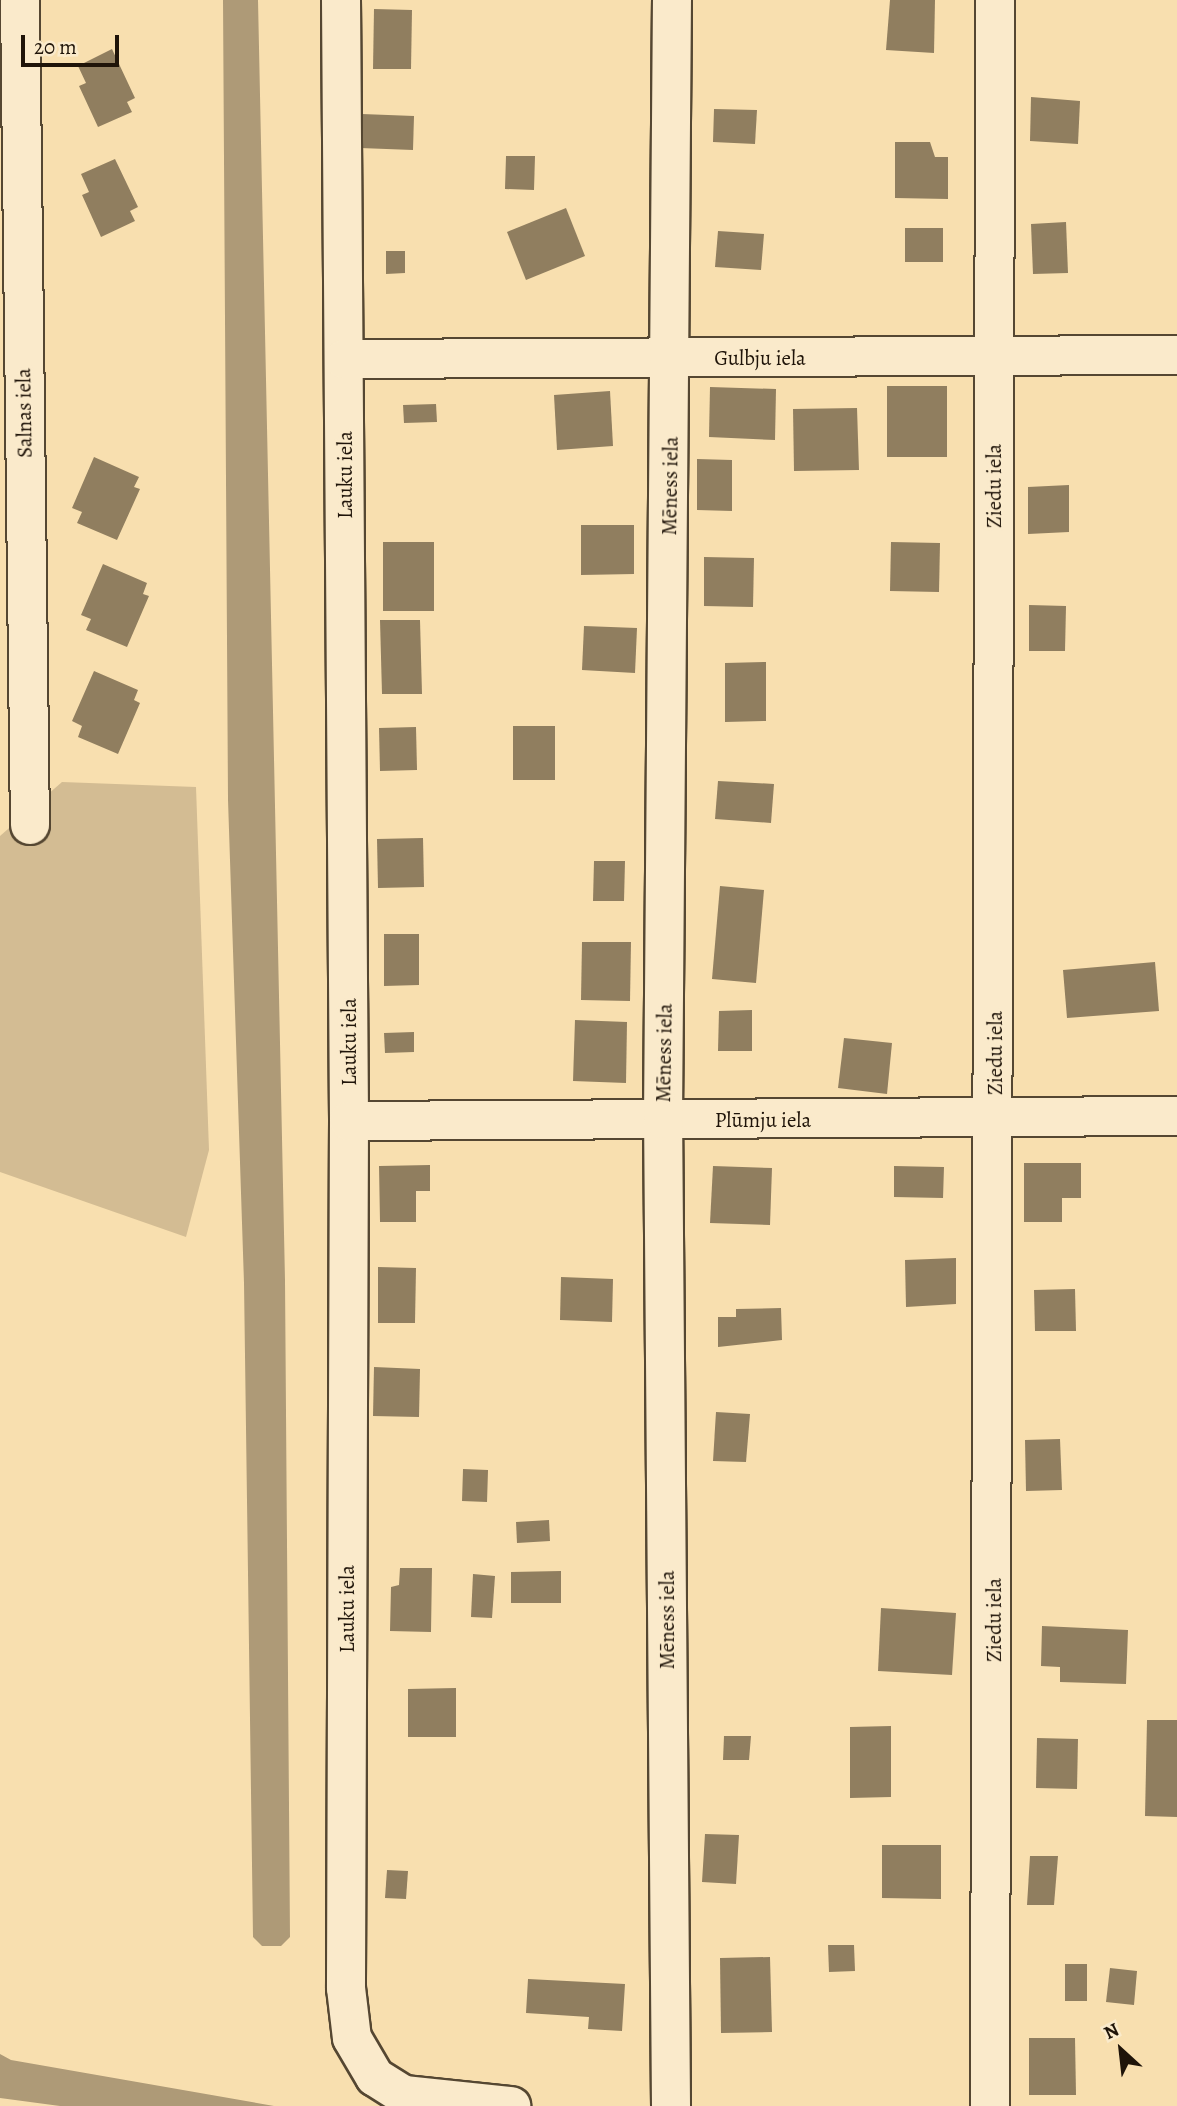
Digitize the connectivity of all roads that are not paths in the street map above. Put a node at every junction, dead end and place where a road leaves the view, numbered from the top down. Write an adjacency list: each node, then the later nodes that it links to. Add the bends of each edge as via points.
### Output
1 (341, 0): 9 (street, Lauku iela)
2 (672, 0): 8 (street, Mēness iela)
3 (995, 0): 7 (street, Ziedu iela)
4 (13, 24): 5 (street, Salnas iela)
5 (11, 351): 10 (street, Salnas iela)
6 (1177, 355): 7 (street, Gulbju iela)
7 (994, 357): 8 (street, Gulbju iela); 14 (street, Ziedu iela)
8 (671, 358): 9 (street, Gulbju iela); 12 (street, Mēness iela)
9 (344, 359): 13 (street, Lauku iela)
10 (30, 825)
11 (1177, 1116): 14 (street, Plūmju iela)
12 (663, 1119): 13 (street, Plūmju iela); 14 (street, Plūmju iela); 16 (street, Mēness iela)
13 (349, 1121): 15 (street, Lauku iela, via 346,1988 352,2038 375,2077 404,2095)
14 (995, 1121): 17 (street, Ziedu iela)
15 (511, 2106)
16 (671, 2106)
17 (990, 2106)

